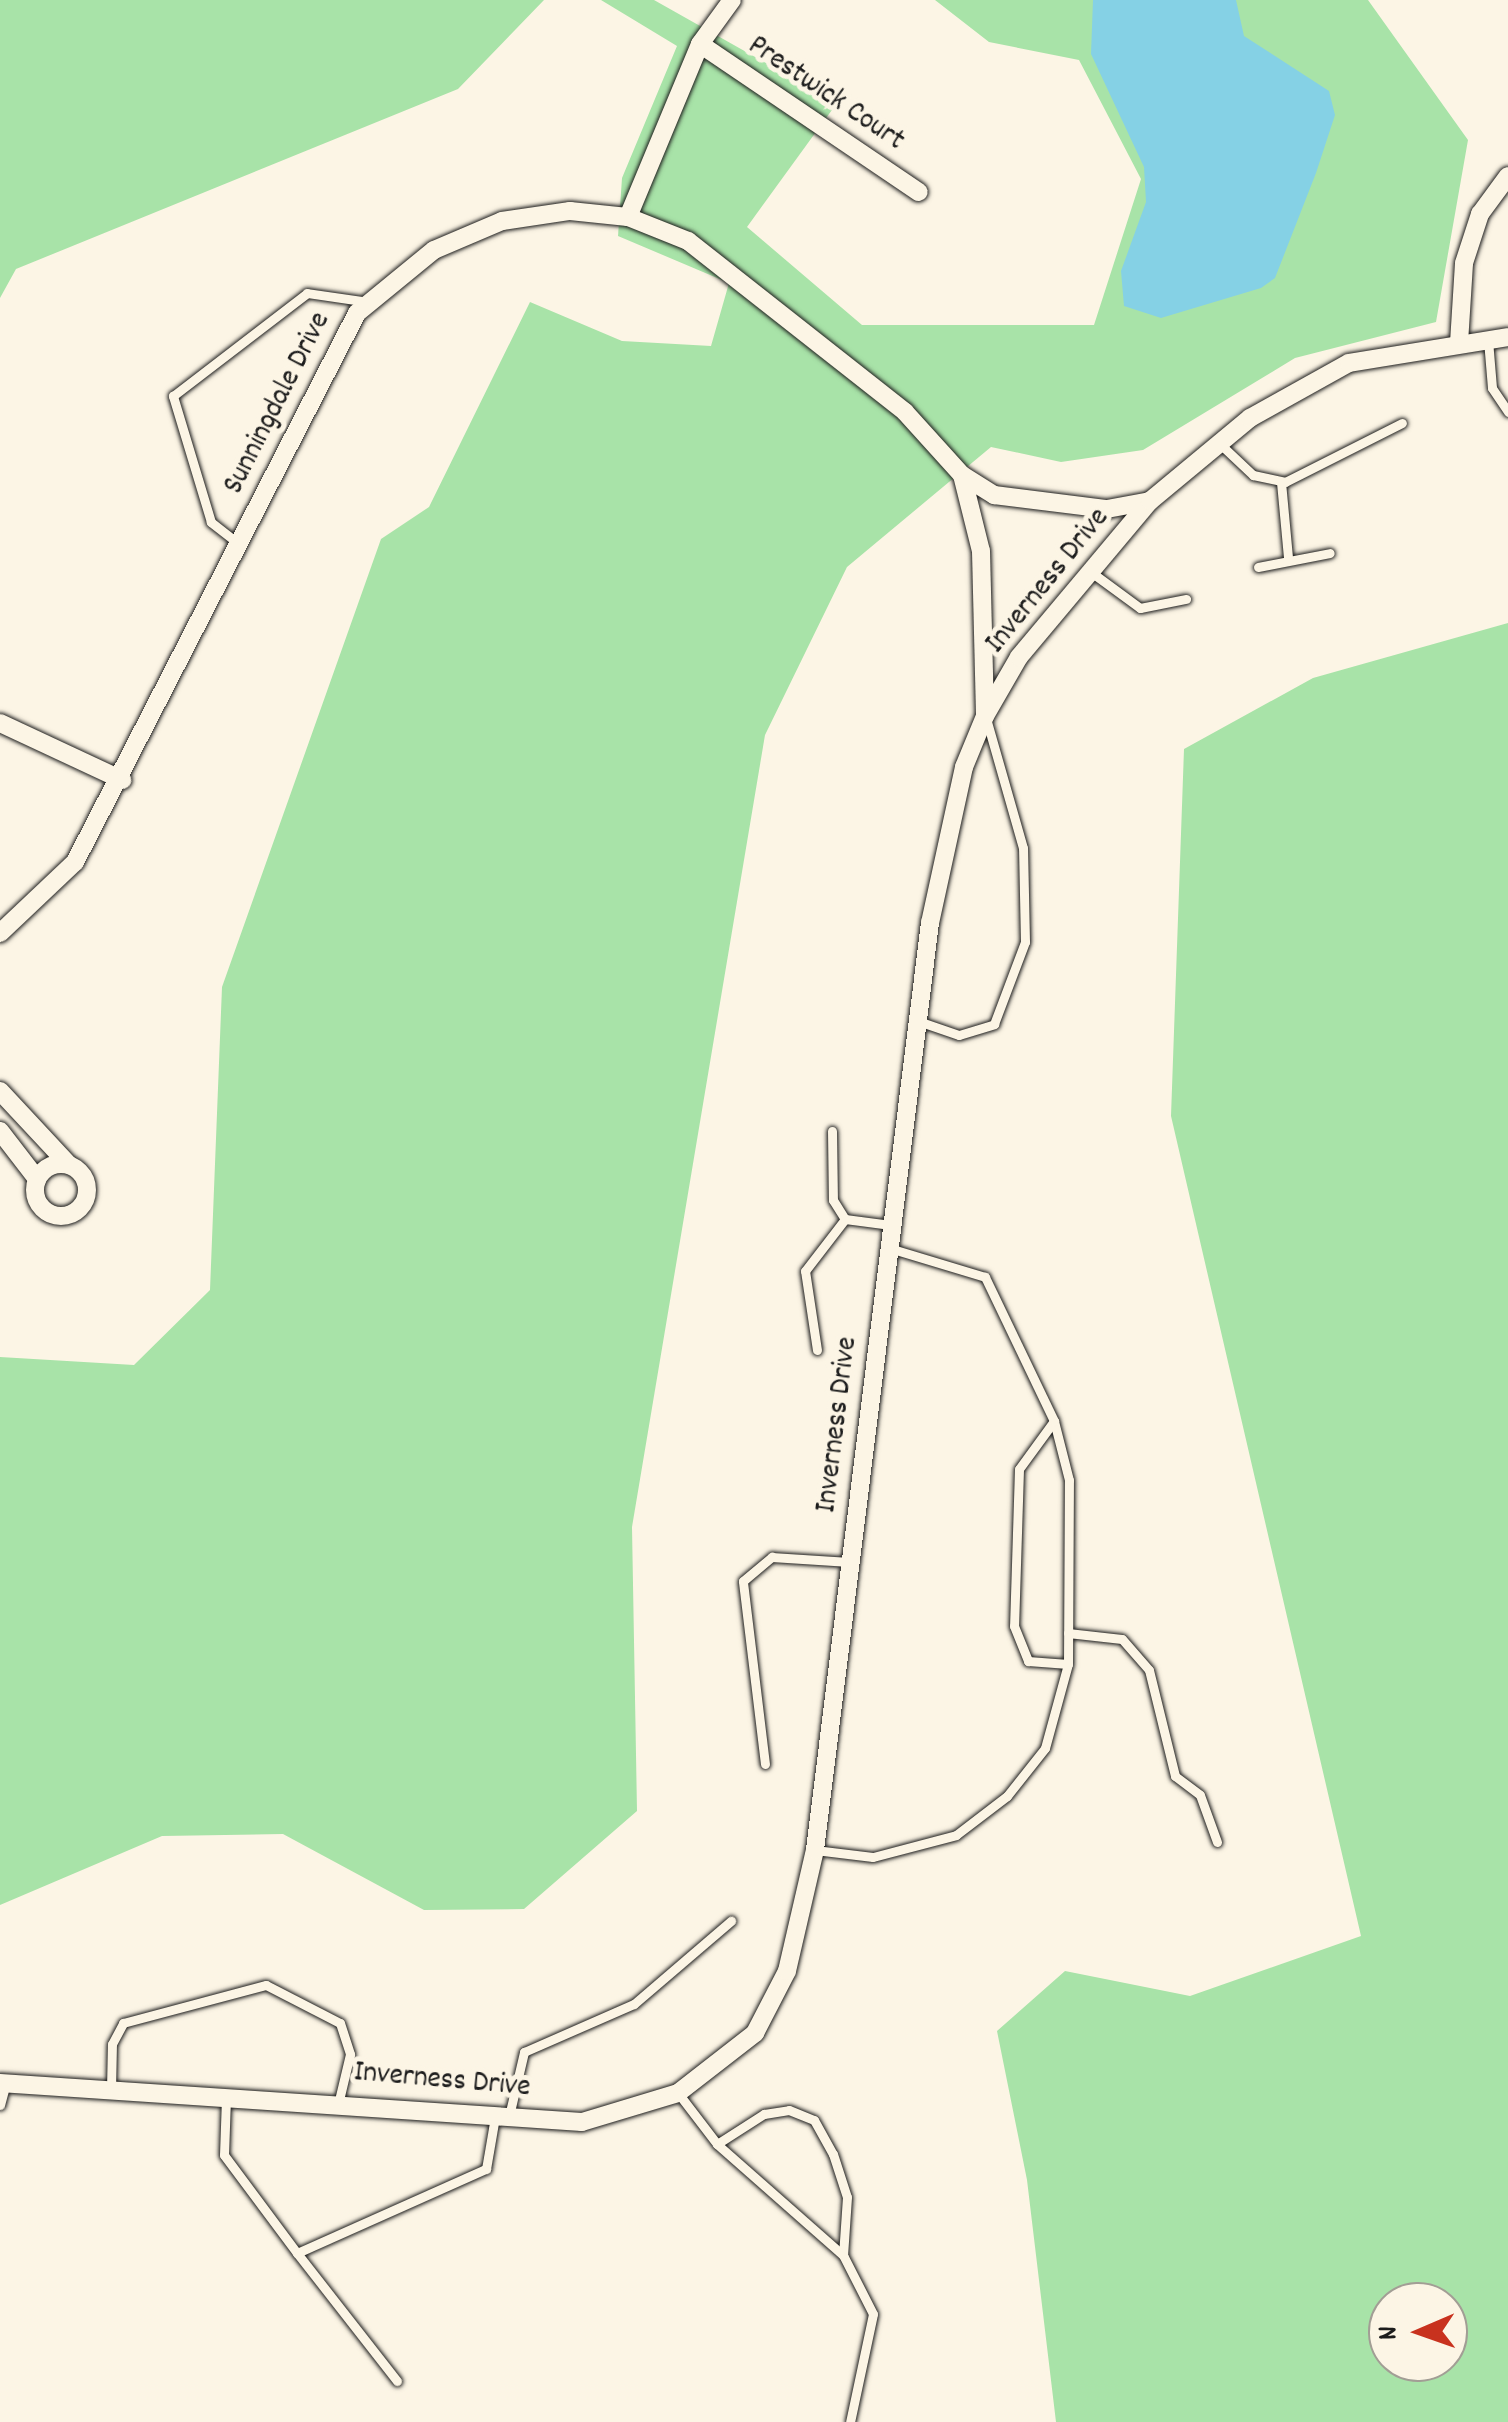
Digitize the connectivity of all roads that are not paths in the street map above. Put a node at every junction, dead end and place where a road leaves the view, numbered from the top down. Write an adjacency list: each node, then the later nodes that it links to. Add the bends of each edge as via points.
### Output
1 (732, 0): 2 (street)
2 (700, 44): 4 (street, Prestwick Court); 5 (street)
3 (1508, 176): 9 (street, via 1480,214 1464,263)
4 (919, 192)
5 (628, 217): 6 (street, Sunningdale Drive, via 570,211 476,229); 13 (street, Sunningdale Drive, via 688,241 802,324)
6 (369, 302): 16 (street, Sunningdale Drive); 16 (lane, via 307,293 172,396 210,522)
7 (1508, 337): 8 (street, Inverness Drive)
8 (1488, 339): 9 (street, Inverness Drive); 10 (lane, via 1492,388)
9 (1459, 342): 12 (street, Inverness Drive, via 1349,363)
10 (1508, 412)
11 (1402, 424): 14 (lane)
12 (1219, 443): 14 (lane, via 1253,475); 15 (street, Inverness Drive)
13 (962, 475): 15 (street, Sunningdale Drive, via 994,495 1107,509); 22 (street, via 981,550)
14 (1281, 482): 18 (lane)
15 (1150, 501): 20 (street, Inverness Drive)
16 (239, 544): 24 (street, Sunningdale Drive)
17 (1330, 553): 18 (lane)
18 (1288, 558): 19 (lane)
19 (1258, 567)
20 (1090, 571): 21 (lane, via 1140,608); 22 (street, Inverness Drive, via 1019,657)
21 (1186, 599)
22 (986, 716): 26 (street, Inverness Drive, via 964,767); 26 (lane, via 1023,848 1026,942 994,1024 959,1035)
23 (0, 724): 24 (street)
24 (122, 780): 25 (street, Sunningdale Drive, via 75,862)
25 (0, 933)
26 (918, 1021): 34 (street, Inverness Drive)
27 (0, 1091): 28 (street)
28 (28, 1120): 30 (street); 31 (street)
29 (832, 1131): 33 (lane, via 832,1200)
30 (4, 1135): 32 (street)
31 (68, 1164): 32 (street); 32 (street, via 88,1190 67,1216 38,1202)
32 (37, 1179)
33 (845, 1219): 34 (lane); 36 (lane, via 805,1271)
34 (891, 1225): 35 (street, Inverness Drive)
35 (888, 1248): 37 (lane, via 985,1277); 38 (street, Inverness Drive)
36 (817, 1350)
37 (1054, 1422): 39 (lane, via 1069,1480); 40 (lane, via 1019,1469 1014,1626 1028,1661)
38 (849, 1562): 41 (lane, via 772,1556 742,1582); 43 (street, Inverness Drive)
39 (1068, 1633): 40 (lane); 42 (lane, via 1122,1639 1149,1670 1174,1776 1200,1795)
40 (1068, 1664): 43 (lane, via 1045,1748 1007,1796 956,1836 872,1857)
41 (764, 1764)
42 (1217, 1842)
43 (815, 1850): 47 (street, Inverness Drive, via 787,1971 755,2033)
44 (730, 1921): 51 (lane, via 634,2004 524,2052)
45 (3, 2083): 46 (street, Inverness Drive); 50 (lane)
46 (111, 2090): 48 (street, Inverness Drive); 49 (lane, via 112,2044 123,2023 266,1984 340,2023 350,2054)
47 (678, 2094): 51 (street, Inverness Drive, via 582,2122); 52 (lane)
48 (226, 2098): 49 (street, Inverness Drive); 53 (lane, via 224,2155)
49 (339, 2100): 51 (street, Inverness Drive)
50 (0, 2105)
51 (502, 2115): 53 (lane, via 486,2169)
52 (717, 2144): 54 (lane); 54 (lane, via 764,2114 789,2110 814,2120 847,2197)
53 (297, 2253): 55 (lane)
54 (843, 2254): 56 (lane, via 873,2314)
55 (397, 2381)
56 (850, 2422)

